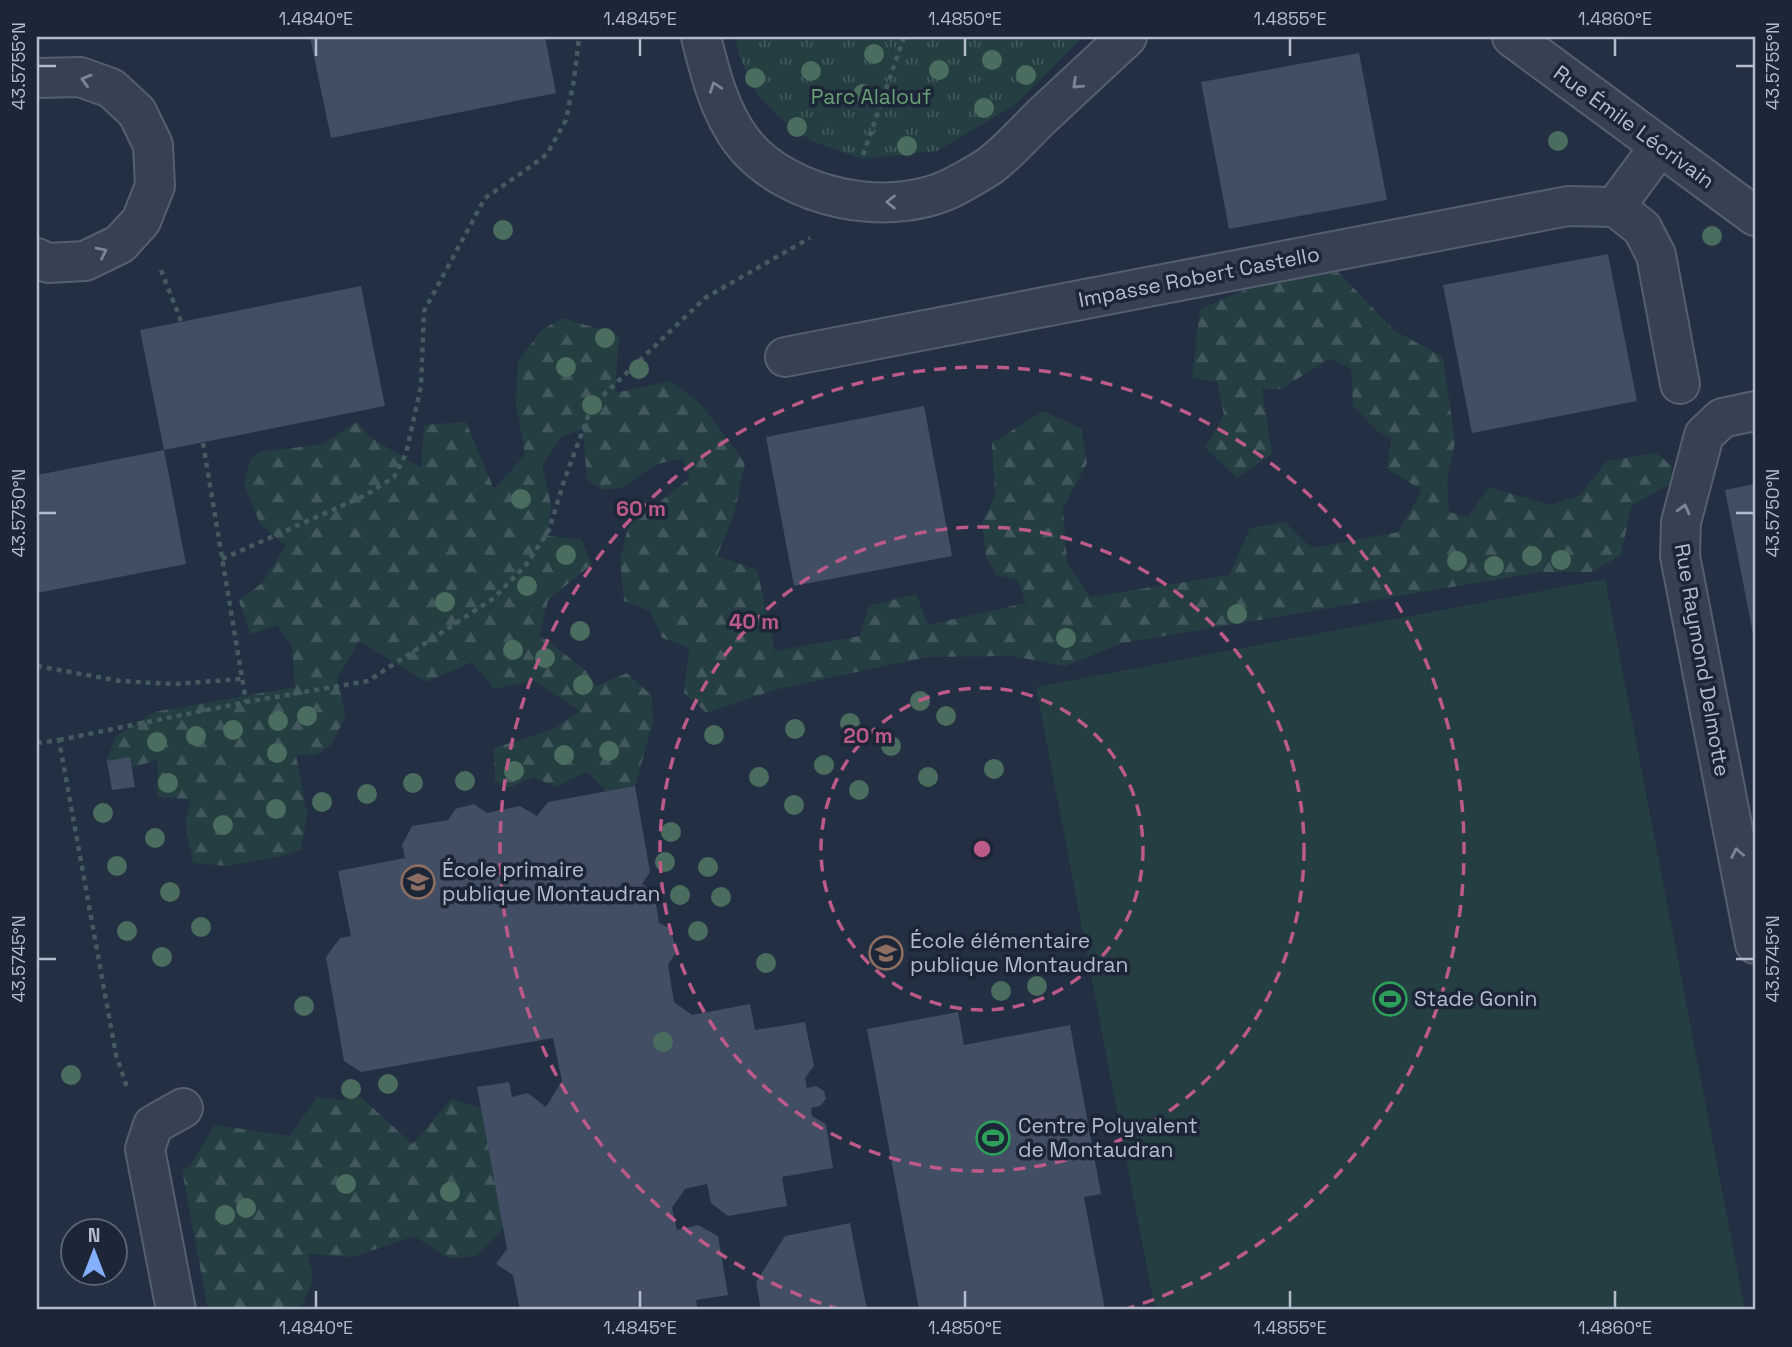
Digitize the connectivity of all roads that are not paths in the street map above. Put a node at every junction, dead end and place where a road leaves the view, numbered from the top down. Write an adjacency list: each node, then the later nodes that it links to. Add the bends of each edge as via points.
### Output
1 (701, 37): 2 (street, one-way to 1, via 992,164 957,186 900,203 844,199 802,186 766,166 742,141 724,112)
2 (1127, 37)
3 (1512, 37): 5 (street, Rue Émile Lécrivain)
4 (37, 76): 8 (street, one-way to 4, via 85,261 120,244 141,220 155,186 153,145 136,112 111,88 80,77)
5 (1660, 146): 6 (street); 7 (street, Rue Émile Lécrivain)
6 (1615, 207): 9 (street, Impasse Robert Castello, via 1569,206); 10 (street, via 1642,228 1656,255)
7 (1755, 216)
8 (37, 258)
9 (785, 357)
10 (1680, 384)
11 (1755, 411): 12 (street, Rue Raymond Delmotte, one-way to 11, via 1680,556 1681,522 1703,435 1722,418)
12 (1755, 944)
13 (183, 1108): 14 (street, via 153,1125 145,1149)
14 (176, 1310)

